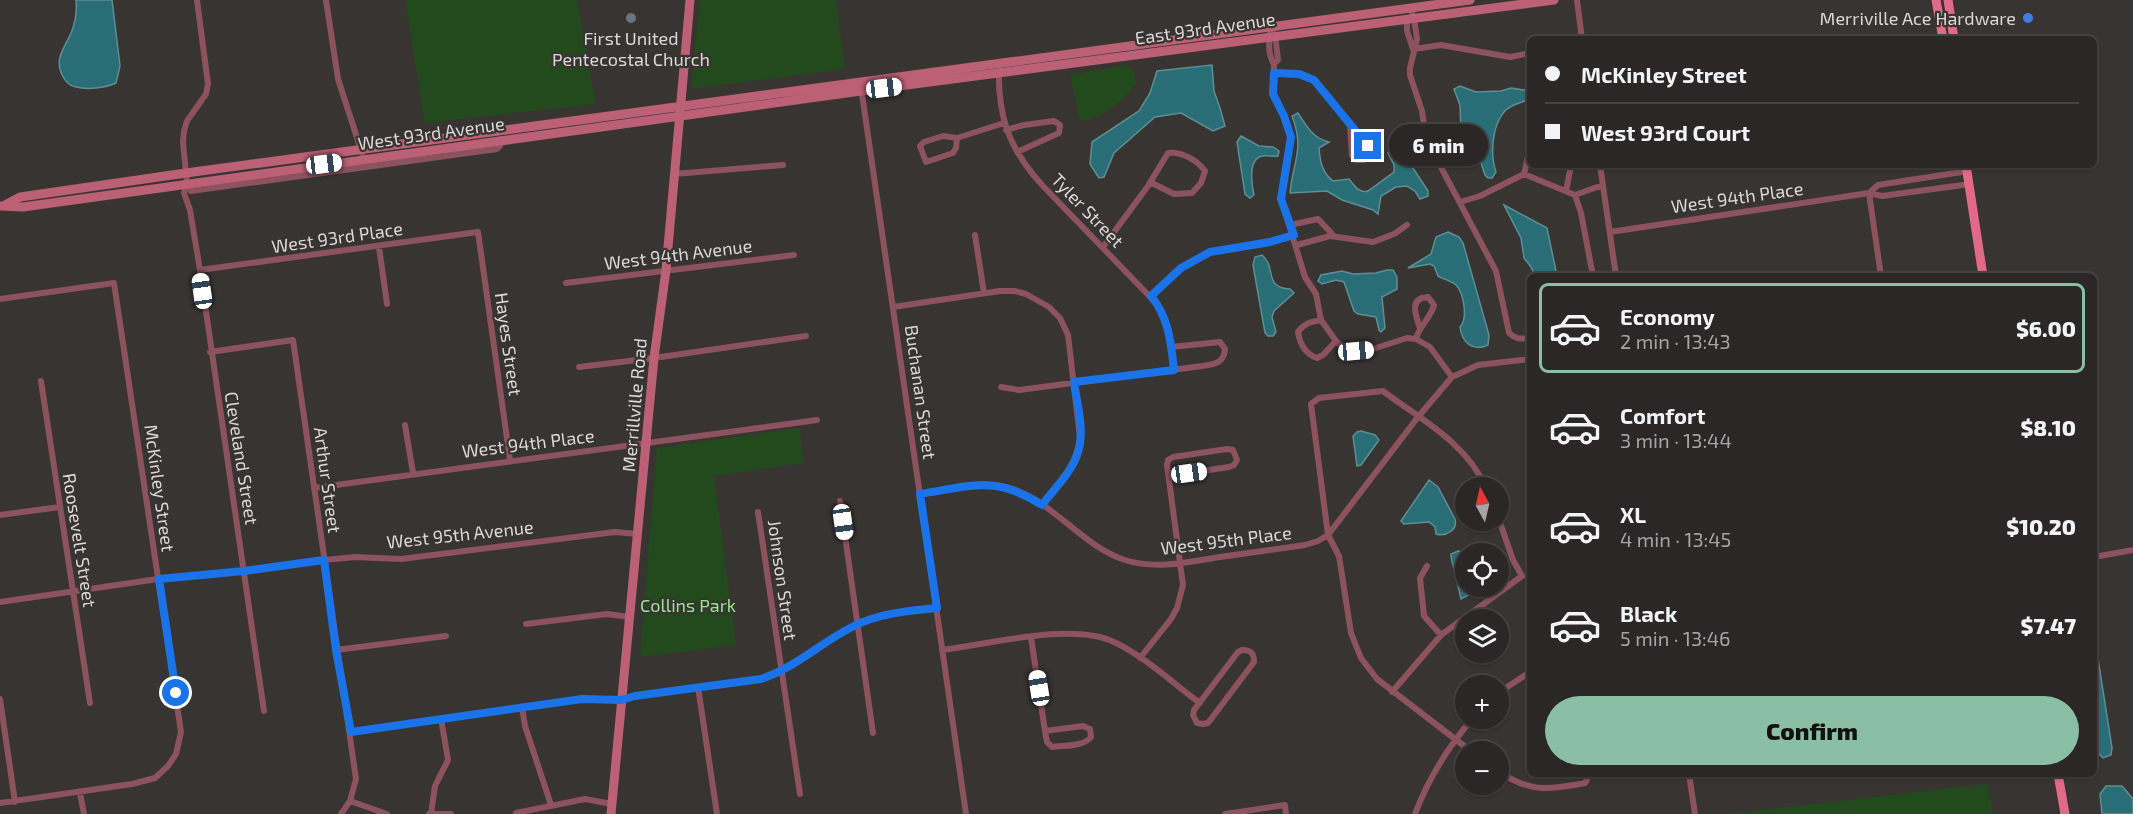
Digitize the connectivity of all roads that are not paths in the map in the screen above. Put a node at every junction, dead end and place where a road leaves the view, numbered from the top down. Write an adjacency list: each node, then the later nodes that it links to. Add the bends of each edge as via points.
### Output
1 (197, 0): 36 (street, Cleveland Street, via 208,84 184,131)
2 (326, 0): 26 (street, via 338,79)
3 (690, 0): 20 (street, Merrillville Road)
4 (1470, 0): 9 (street, East 93rd Avenue)
5 (1554, 0): 10 (street, East 93rd Avenue)
6 (1577, 0): 12 (street)
7 (1936, 0): 13 (main road)
8 (1948, 0): 14 (main road)
9 (1410, 8): 10 (street); 11 (street, East 93rd Avenue)
10 (1411, 18): 11 (street, East 93rd Avenue); 15 (street, via 1407,31)
11 (1272, 33): 17 (street, East 93rd Avenue); 18 (street)
12 (1582, 36)
13 (1942, 36)
14 (1954, 36)
15 (1414, 49): 16 (street, via 1442,45 1510,57); 42 (street, via 1410,75 1426,139)
16 (1527, 54)
17 (998, 68): 19 (street, East 93rd Avenue); 22 (street, Tyler Street)
18 (1274, 73): 21 (street, via 1299,74 1314,80); 44 (street, via 1273,94 1291,137 1281,199)
19 (860, 86): 20 (street, West 93rd Avenue); 66 (street, Buchanan Street)
20 (680, 111): 23 (street, West 93rd Avenue); 33 (street, Merrillville Road)
21 (1350, 123): 21 (street, via 1369,148 1364,160 1352,156)
22 (1005, 126): 24 (street); 25 (street, Tyler Street); 25 (street, via 1054,121 1059,125 1059,133)
23 (500, 135): 26 (street, West 93rd Avenue); 36 (street, via 497,149)
24 (957, 138): 24 (street, via 943,136 924,142 920,146 926,162 953,153)
25 (1017, 152): 53 (street, Tyler Street, via 1043,186)
26 (362, 154): 36 (street, West 93rd Avenue)
27 (1527, 161): 34 (street)
28 (783, 165): 33 (street)
29 (1570, 168): 39 (street)
30 (1600, 168): 38 (street)
31 (1962, 168): 40 (street, West 94th Place, via 1878,185)
32 (1967, 168): 37 (main road)
33 (674, 174): 56 (street, Merrillville Road)
34 (1524, 174): 39 (street); 42 (street)
35 (1150, 182): 35 (street, via 1168,153 1191,159 1205,171 1192,193 1174,194); 53 (street)
36 (188, 183): 43 (street, West 93rd Avenue, via 23,207); 55 (street, Cleveland Street, via 184,193)
37 (1970, 184): 40 (street, West 94th Place, via 1882,196); 60 (main road)
38 (1603, 185): 41 (street); 46 (street)
39 (1566, 191): 41 (street)
40 (1869, 193): 46 (street, West 94th Place); 59 (street)
41 (1575, 195): 57 (street)
42 (1460, 202): 70 (street, via 1496,271 1509,333)
43 (3, 205)
44 (1290, 225): 49 (street); 50 (street, via 1318,219)
45 (1407, 225): 50 (street, via 1373,242)
46 (1610, 231): 58 (street)
47 (478, 232): 52 (street, West 93rd Place); 87 (street, Hayes Street)
48 (975, 235): 62 (street)
49 (1294, 235): 51 (street); 63 (street, via 1210,252 1181,268)
50 (1334, 236): 51 (street)
51 (1297, 245): 67 (street, via 1305,277 1316,294)
52 (379, 247): 55 (street, West 93rd Place); 65 (street)
53 (1103, 247): 63 (street, Tyler Street)
54 (794, 255): 56 (street, West 94th Avenue)
55 (200, 270): 74 (street, Cleveland Street)
56 (666, 270): 61 (street, West 94th Avenue); 75 (street, Merrillville Road)
57 (1592, 273)
58 (1616, 273)
59 (1881, 273)
60 (1983, 273)
61 (566, 283)
62 (984, 293): 66 (street); 81 (street, via 1016,291 1038,299 1060,318 1068,335)
63 (1151, 296): 73 (street, Tyler Street, via 1164,315)
64 (0, 299): 107 (street, McKinley Street, via 114,283)
65 (387, 304)
66 (893, 307): 92 (street, Buchanan Street)
67 (1321, 320): 72 (street); 72 (street, via 1308,323 1298,332 1303,347 1317,358)
68 (1420, 328): 68 (street, via 1434,305 1428,297 1420,297 1414,306); 71 (street)
69 (806, 336): 75 (street)
70 (1527, 338)
71 (1416, 339): 72 (street, via 1356,351); 79 (street, via 1430,347)
72 (1336, 341)
73 (1171, 347): 78 (street, Tyler Street); 78 (street, via 1220,342 1225,349 1217,364)
74 (210, 352): 91 (street, Arthur Street, via 293,340); 106 (street, Cleveland Street)
75 (654, 358): 77 (street); 86 (street, Merrillville Road)
76 (1527, 359): 79 (street, via 1478,365)
77 (579, 367)
78 (1174, 370): 81 (street)
79 (1452, 377): 83 (street)
80 (41, 381): 95 (street, Roosevelt Street)
81 (1074, 382): 82 (street, via 1019,390); 94 (street, via 1080,424 1078,452)
82 (1001, 387)
83 (1418, 417): 90 (street, via 1448,437 1466,455); 100 (street); 100 (street, via 1383,391 1318,398 1311,404)
84 (818, 420): 86 (street, West 94th Place)
85 (405, 424): 88 (street)
86 (647, 442): 87 (street, West 94th Place); 99 (street, Merrillville Road)
87 (510, 460): 88 (street, West 94th Place)
88 (413, 473): 91 (street, West 94th Place)
89 (1169, 476): 89 (street, via 1229,467 1237,460 1233,450 1227,449 1173,457 1168,460); 104 (street)
90 (1479, 477)
91 (314, 488): 103 (street, Arthur Street)
92 (920, 494): 94 (street, West 95th Place, via 989,485 1014,490); 110 (street, Buchanan Street)
93 (840, 501): 113 (street)
94 (1042, 505): 104 (street, West 95th Place, via 1108,554 1140,564)
95 (60, 507): 97 (street); 108 (street, Roosevelt Street)
96 (758, 512): 120 (street, Johnson Street)
97 (0, 515)
98 (1503, 531): 114 (street, via 1522,576)
99 (638, 534): 103 (street, West 95th Avenue, via 615,532 401,559); 111 (street, Merrillville Road)
100 (1328, 535): 104 (street, West 95th Place, via 1305,545); 124 (street, via 1339,556 1351,633 1360,658)
101 (2133, 550): 102 (street)
102 (2097, 556)
103 (324, 560): 106 (street, West 95th Avenue); 117 (street, Arthur Street)
104 (1181, 563): 119 (street, via 1183,585 1177,608)
105 (1427, 566): 114 (street, via 1420,579 1424,616)
106 (244, 571): 107 (street, West 95th Avenue); 130 (street, Cleveland Street)
107 (159, 579): 108 (street, West 95th Avenue); 142 (street, McKinley Street, via 181,732 176,754 155,778)
108 (73, 591): 109 (street, West 95th Avenue); 127 (street, Roosevelt Street)
109 (0, 602)
110 (937, 608): 113 (street, via 882,615); 118 (street, Buchanan Street)
111 (630, 617): 112 (street, via 607,614); 126 (street, Merrillville Road)
112 (526, 624)
113 (856, 624): 120 (street); 135 (street)
114 (1441, 635): 124 (street)
115 (446, 636): 117 (street)
116 (1031, 637): 118 (street); 119 (street, via 1090,634 1116,643); 134 (street)
117 (336, 650): 133 (street, Arthur Street)
118 (943, 650): 157 (street, Buchanan Street)
119 (1140, 658): 128 (street)
120 (781, 672): 123 (street, via 761,679); 143 (street, Johnson Street)
121 (1527, 674): 122 (street)
122 (1509, 686)
123 (698, 687): 126 (street); 156 (street)
124 (1392, 692): 136 (street)
125 (0, 699): 145 (street)
126 (621, 700): 129 (street, via 582,699); 147 (street, Merrillville Road)
127 (90, 703)
128 (1200, 704): 128 (street, via 1194,710 1194,718 1197,723 1208,723 1254,662 1249,650 1238,652)
129 (522, 706): 131 (street); 148 (street)
130 (264, 711)
131 (441, 718): 133 (street); 153 (street, via 448,760 435,786)
132 (1464, 729): 136 (street)
133 (351, 732): 144 (street, Arthur Street, via 356,779)
134 (1046, 732): 134 (street, via 1083,726 1090,729 1091,737 1084,743 1052,747)
135 (873, 733)
136 (1455, 739): 137 (street); 160 (street, via 1438,762)
137 (1458, 741)
138 (1509, 777): 139 (street, via 1525,786 1546,789 1585,783)
139 (1588, 777)
140 (1689, 777): 161 (street)
141 (2059, 777): 162 (main road)
142 (80, 793): 145 (street); 150 (street)
143 (800, 794)
144 (350, 801): 151 (street); 152 (street)
145 (15, 802): 146 (street)
146 (0, 804)
147 (612, 804): 148 (street, via 585,799); 155 (street, Merrillville Road)
148 (551, 805): 149 (street)
149 (516, 813)
150 (84, 814)
151 (341, 814)
152 (387, 814)
153 (430, 814): 154 (street)
154 (451, 814)
155 (611, 814)
156 (717, 814)
157 (966, 814)
158 (1226, 814): 159 (street, via 1285,805)
159 (1286, 814)
160 (1415, 814)
161 (1695, 814)
162 (2065, 814)

